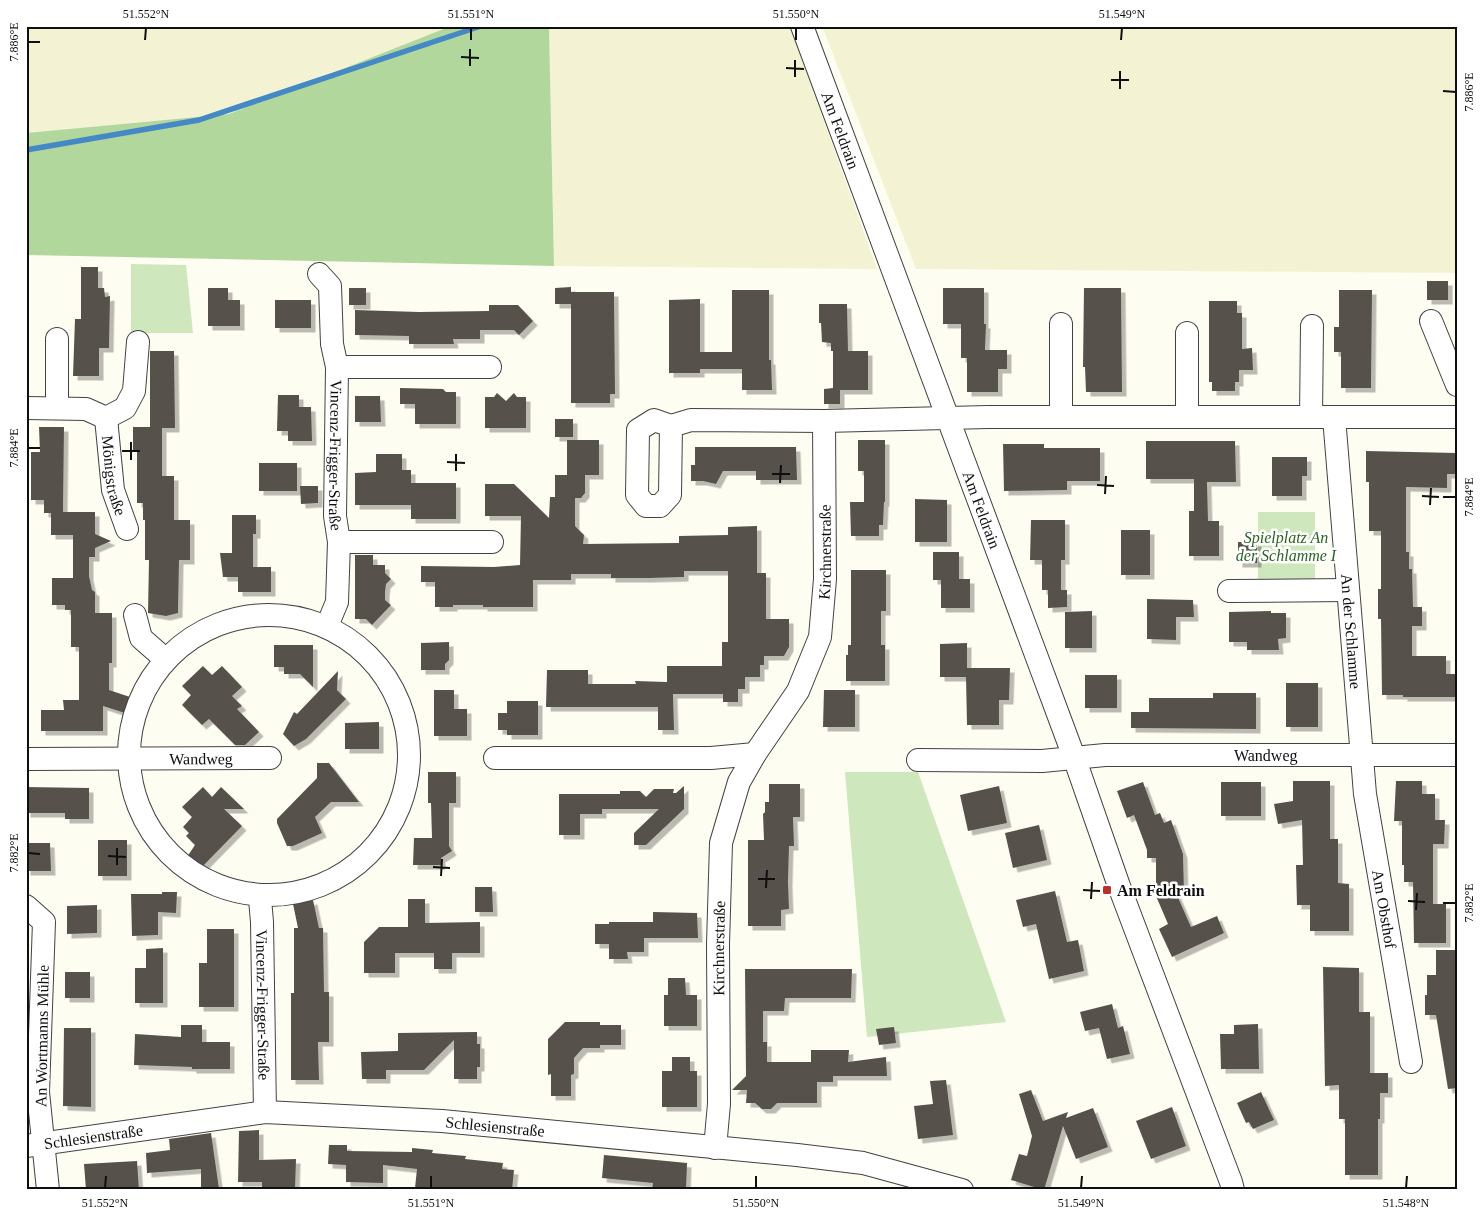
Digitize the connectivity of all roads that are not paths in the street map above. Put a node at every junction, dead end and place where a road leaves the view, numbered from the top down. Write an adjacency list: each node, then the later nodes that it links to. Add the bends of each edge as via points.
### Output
1 (802, 26): 20 (street, Am Feldrain)
2 (319, 274): 9 (street, Vincenz-Frigger-Straße, via 330,286 332,344)
3 (1430, 320): 11 (street)
4 (1061, 324): 16 (street)
5 (1312, 326): 14 (street)
6 (1188, 333): 17 (street)
7 (56, 339): 13 (street)
8 (138, 342): 19 (street, Mönigstraße, via 134,391 125,408)
9 (337, 367): 10 (street, Vincenz-Frigger-Straße); 24 (street, Vincenz-Frigger-Straße, via 335,516)
10 (490, 367)
11 (1457, 385)
12 (26, 408): 13 (street, Mönigstraße)
13 (57, 408): 19 (street, Mönigstraße, via 86,409)
14 (1311, 416): 15 (street); 17 (street)
15 (1334, 416): 18 (street); 26 (street, An der Schlamme)
16 (1061, 417): 17 (street); 20 (street)
17 (1188, 417)
18 (1457, 417)
19 (106, 418): 23 (street, Mönigstraße, via 113,490)
20 (948, 418): 21 (street); 34 (street, Am Feldrain)
21 (824, 421): 22 (street, via 691,420); 31 (street, Kirchnerstraße, via 825,579 820,637 798,691)
22 (671, 426)
23 (127, 529)
24 (339, 542): 25 (street, Vincenz-Frigger-Straße); 29 (street, Vincenz-Frigger-Straße, via 338,602)
25 (492, 542)
26 (1347, 590): 27 (street); 33 (street, An der Schlamme)
27 (1229, 591)
28 (135, 615): 30 (street, via 141,638)
29 (327, 626): 30 (street, via 288,614 244,615 225,620 186,639); 40 (street, via 370,664 397,704 404,727 407,757 405,786 383,838 354,866 316,888)
30 (165, 659): 35 (street, via 141,700)
31 (755, 754): 37 (street, via 711,758); 45 (street, Kirchnerstraße, via 739,782 721,843 719,1104)
32 (1457, 755): 33 (street, Wandweg)
33 (1361, 756): 34 (street, Wandweg, via 1105,754); 42 (street, Am Obsthof)
34 (1074, 757): 39 (street, Wandweg, via 1042,761); 49 (street, Am Feldrain)
35 (131, 758): 36 (street, Wandweg); 38 (street); 40 (street, via 134,787 143,812 171,855 187,870 209,882)
36 (270, 758)
37 (495, 758)
38 (26, 759)
39 (918, 760)
40 (260, 899): 43 (street, Vincenz-Frigger-Straße)
41 (26, 906): 44 (street, An Wortmanns Mühle, via 44,922)
42 (1411, 1062)
43 (265, 1112): 44 (street, Schlesienstraße); 45 (street, Schlesienstraße, via 442,1121)
44 (35, 1145): 47 (street)
45 (715, 1148): 46 (street, Schlesienstraße, via 863,1163)
46 (930, 1185): 48 (street, Schlesienstraße)
47 (48, 1190)
48 (962, 1190)
49 (1232, 1190)

